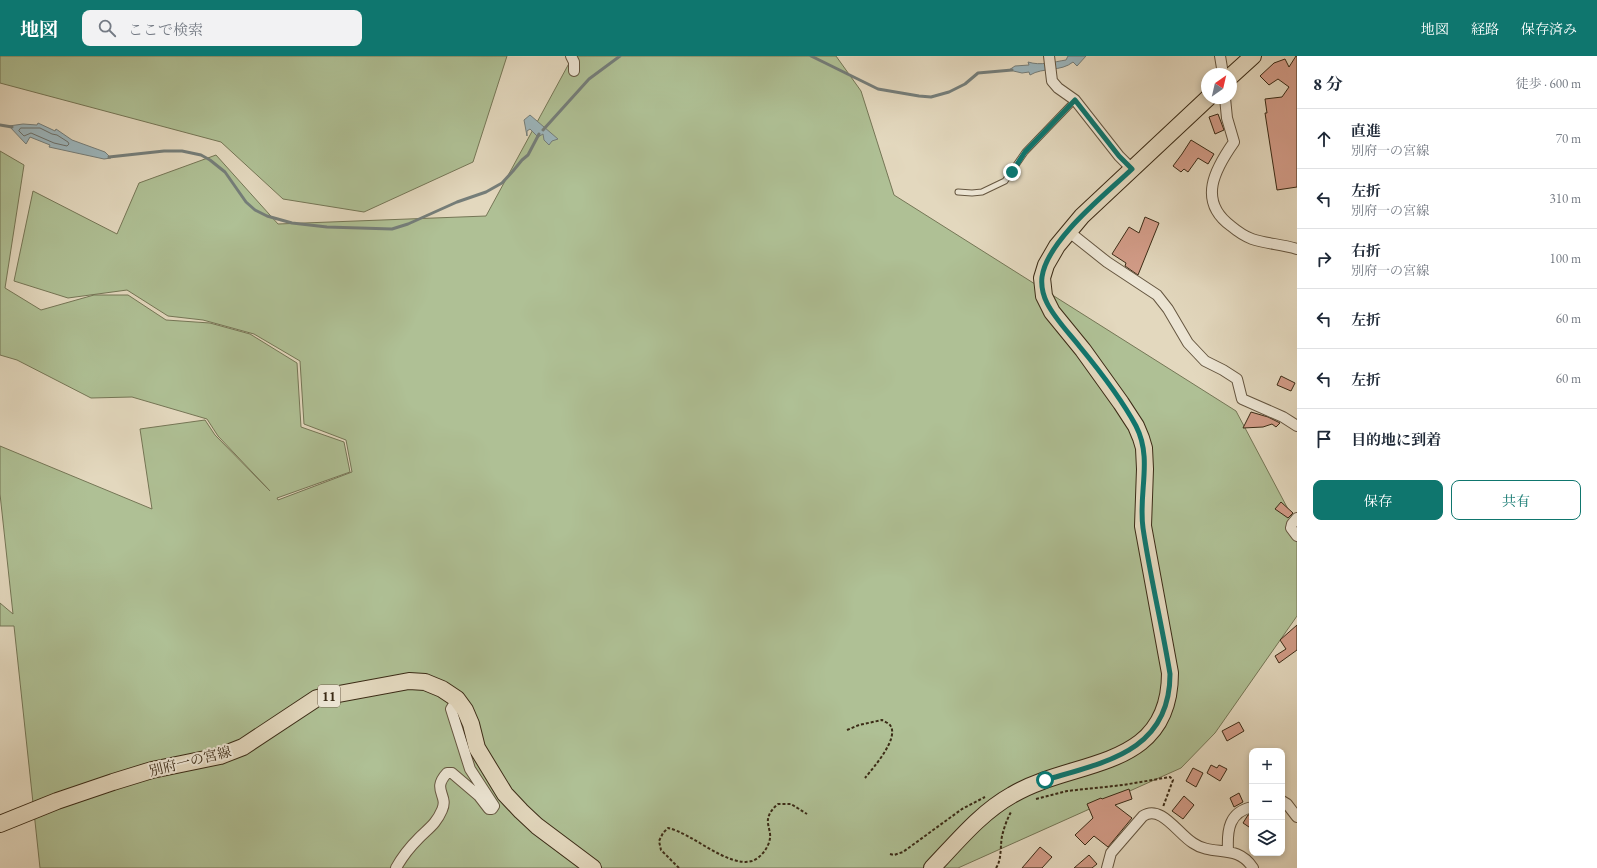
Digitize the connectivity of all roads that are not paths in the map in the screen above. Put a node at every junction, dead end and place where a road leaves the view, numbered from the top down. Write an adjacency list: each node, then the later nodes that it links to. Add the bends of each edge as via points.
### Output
1 (571, 56): 6 (street)
2 (1220, 56): 5 (street)
3 (1253, 56): 7 (main road)
4 (1048, 57): 8 (street, via 1052,81)
5 (1222, 68)
6 (574, 71)
7 (1237, 71)
8 (1075, 100): 11 (street); 12 (lane, via 1025,152 1005,181 982,192)
9 (1202, 104): 11 (main road)
10 (1226, 104): 14 (street, via 1234,142 1220,162 1214,177 1212,197 1216,212 1250,239)
11 (1132, 169): 13 (main road)
12 (958, 192)
13 (1068, 231): 15 (street, via 1107,262 1157,295 1188,343 1206,361 1237,379 1242,399 1283,416); 26 (main road, via 1046,265 1042,278 1044,296 1052,312 1121,403 1141,438 1145,469 1143,526 1170,674 1170,688 1162,716 1155,728 1134,747 1108,760 1028,786 1004,800 981,817)
14 (1297, 249)
15 (1297, 426)
16 (1297, 518): 17 (street, via 1291,528)
17 (1297, 536)
18 (457, 699): 22 (main road, 別府一の宮線 / 11, via 437,686 409,681 317,698 243,747 220,756 152,770 113,782); 24 (street, via 451,709 470,769 494,806 489,809 479,796 452,773 446,773 441,778 439,786 444,808 435,824 409,849); 25 (main road, 別府一の宮線 / 11, via 465,710 477,748 505,794 537,826)
19 (1285, 803): 21 (street)
20 (1249, 807): 23 (street, via 1238,812 1228,828)
21 (1297, 817)
22 (0, 824)
23 (1228, 850): 27 (street, via 1213,851 1200,848 1180,834 1161,815 1151,813 1143,816 1111,853); 28 (street, via 1250,862)
24 (396, 868)
25 (593, 868)
26 (932, 868)
27 (1107, 868)
28 (1253, 868)

